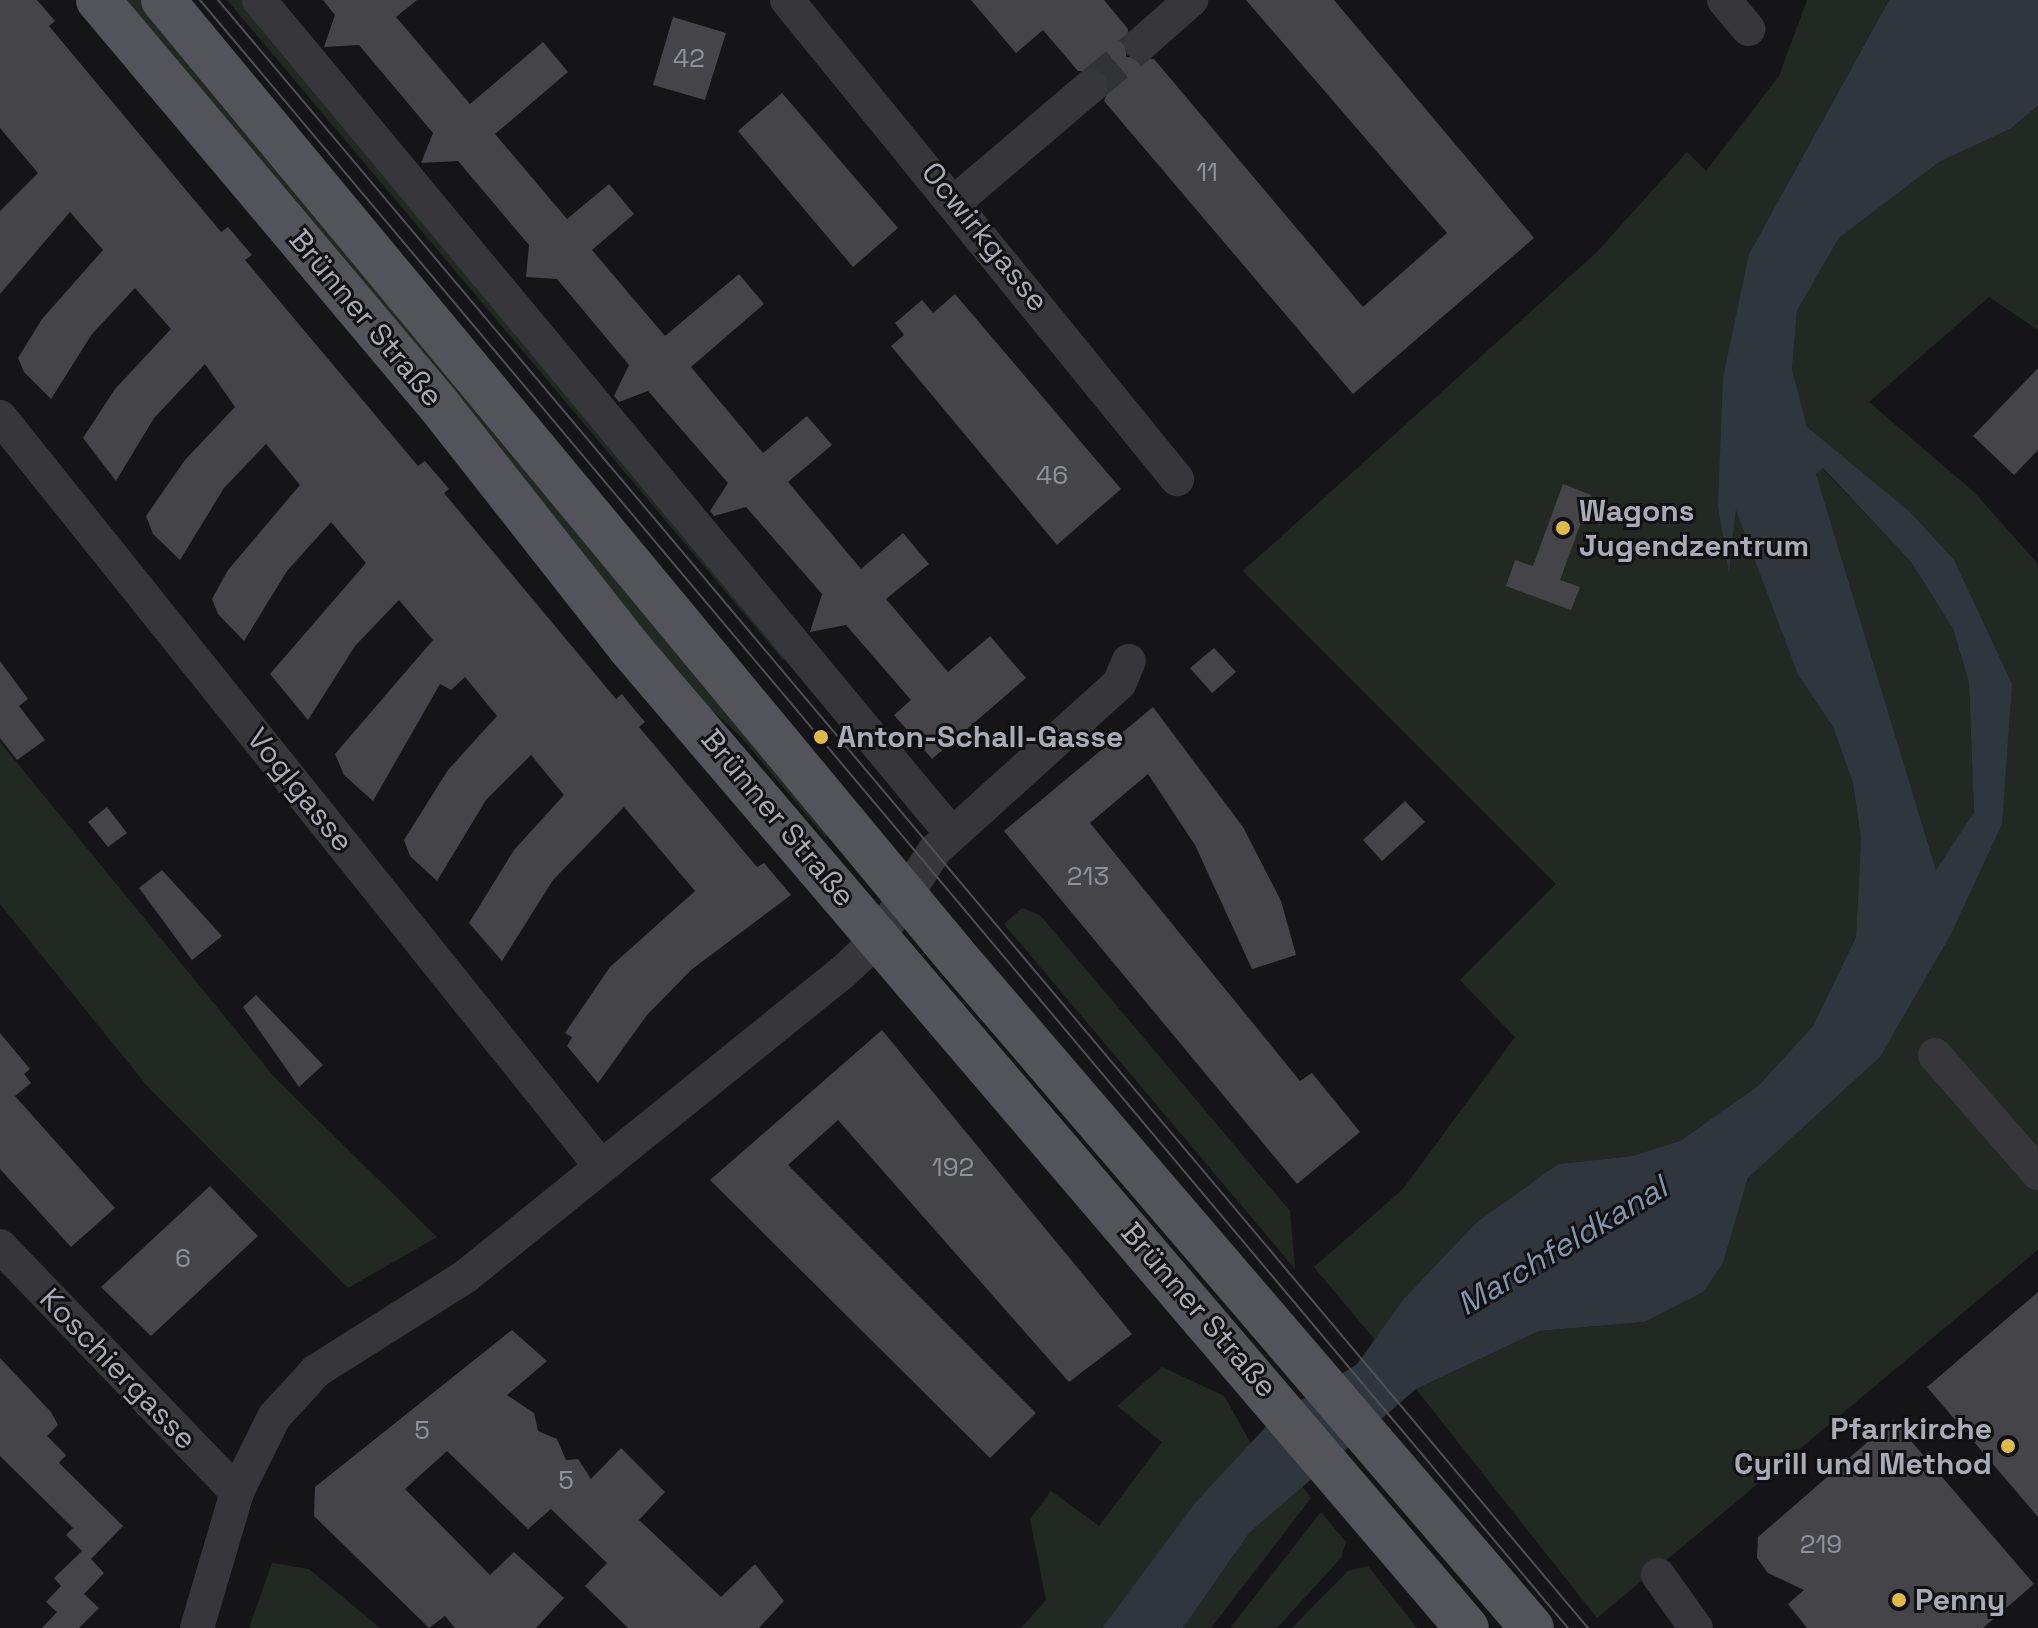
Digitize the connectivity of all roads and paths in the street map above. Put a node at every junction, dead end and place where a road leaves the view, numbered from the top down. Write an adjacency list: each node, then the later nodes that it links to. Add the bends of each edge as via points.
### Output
1 (98, 0): 16 (main road, Brünner Straße)
2 (163, 0): 15 (main road, Brünner Straße)
3 (259, 0): 14 (street)
4 (787, 0): 10 (street, Ocwirkgasse)
5 (1191, 0): 8 (street)
6 (1724, 0): 7 (street)
7 (1748, 29)
8 (1141, 44)
9 (1091, 86): 10 (street)
10 (956, 201): 12 (street, Ocwirkgasse)
11 (0, 417): 18 (street, Voglgasse)
12 (1177, 479)
13 (1129, 661): 14 (street, via 1119,684)
14 (951, 833): 15 (street)
15 (907, 894): 16 (street); 25 (main road, Brünner Straße)
16 (877, 940): 18 (street); 24 (main road, Brünner Straße, via 1250,1366)
17 (1935, 1055): 19 (street)
18 (599, 1164): 21 (street, via 466,1276 316,1371 274,1417)
19 (2038, 1173)
20 (0, 1246): 21 (street, Koschiergasse)
21 (237, 1492): 23 (street)
22 (1658, 1575): 26 (street)
23 (197, 1628)
24 (1467, 1628)
25 (1532, 1628)
26 (1696, 1628)

